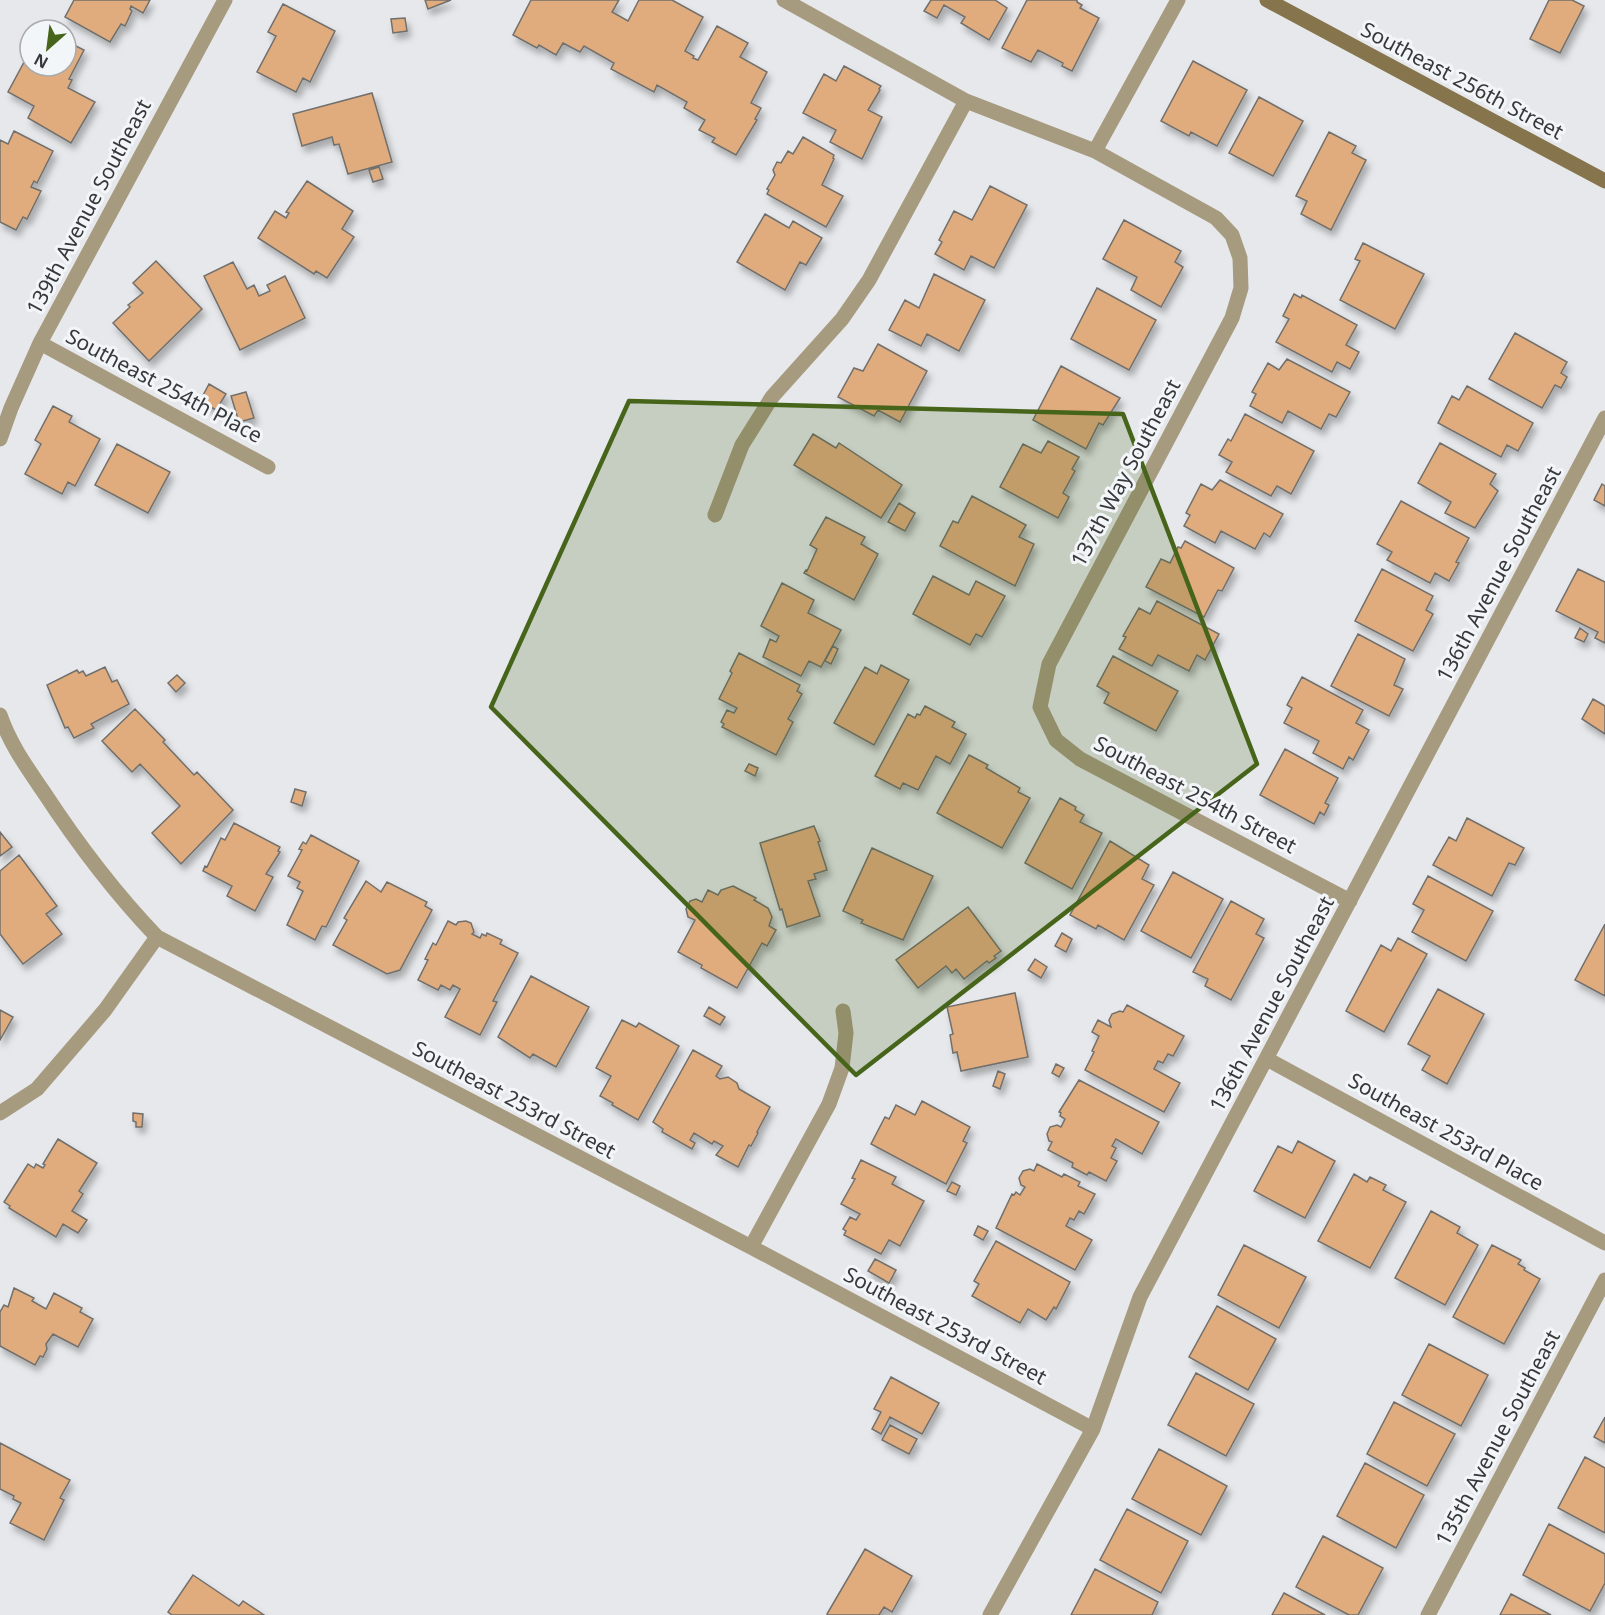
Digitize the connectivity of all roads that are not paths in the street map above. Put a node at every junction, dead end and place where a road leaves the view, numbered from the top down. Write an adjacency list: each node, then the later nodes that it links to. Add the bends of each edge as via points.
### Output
1 (225, 0): 8 (street, 139th Avenue Southeast)
2 (784, 0): 5 (street)
3 (1179, 0): 6 (street)
4 (1267, 0): 7 (main road, Southeast 256th Street)
5 (966, 101): 6 (street); 12 (street, via 869,280 842,319 772,397 742,446)
6 (1095, 151): 13 (street, 137th Way Southeast, via 1216,219 1232,235 1240,258 1241,288 1232,318 1048,664)
7 (1605, 181)
8 (40, 343): 10 (street, 139th Avenue Southeast); 11 (street, Southeast 254th Place)
9 (1605, 418): 15 (street, 136th Avenue Southeast)
10 (0, 439)
11 (268, 467)
12 (715, 515)
13 (1040, 707): 15 (street, Southeast 254th Street, via 1056,740 1080,759)
14 (0, 715): 16 (street, Southeast 253rd Street, via 8,737 74,838)
15 (1350, 901): 18 (street, 136th Avenue Southeast)
16 (157, 937): 19 (street, via 105,1010 37,1089); 21 (street, Southeast 253rd Street)
17 (843, 1011): 21 (street, via 846,1033 842,1068 829,1104)
18 (1267, 1059): 20 (street, Southeast 253rd Place); 23 (street, 136th Avenue Southeast, via 1140,1298)
19 (0, 1113)
20 (1605, 1243)
21 (751, 1247): 23 (street, Southeast 253rd Street)
22 (1605, 1280): 25 (street, 135th Avenue Southeast)
23 (1093, 1429): 24 (street, 136th Avenue Southeast)
24 (990, 1615)
25 (1428, 1615)

